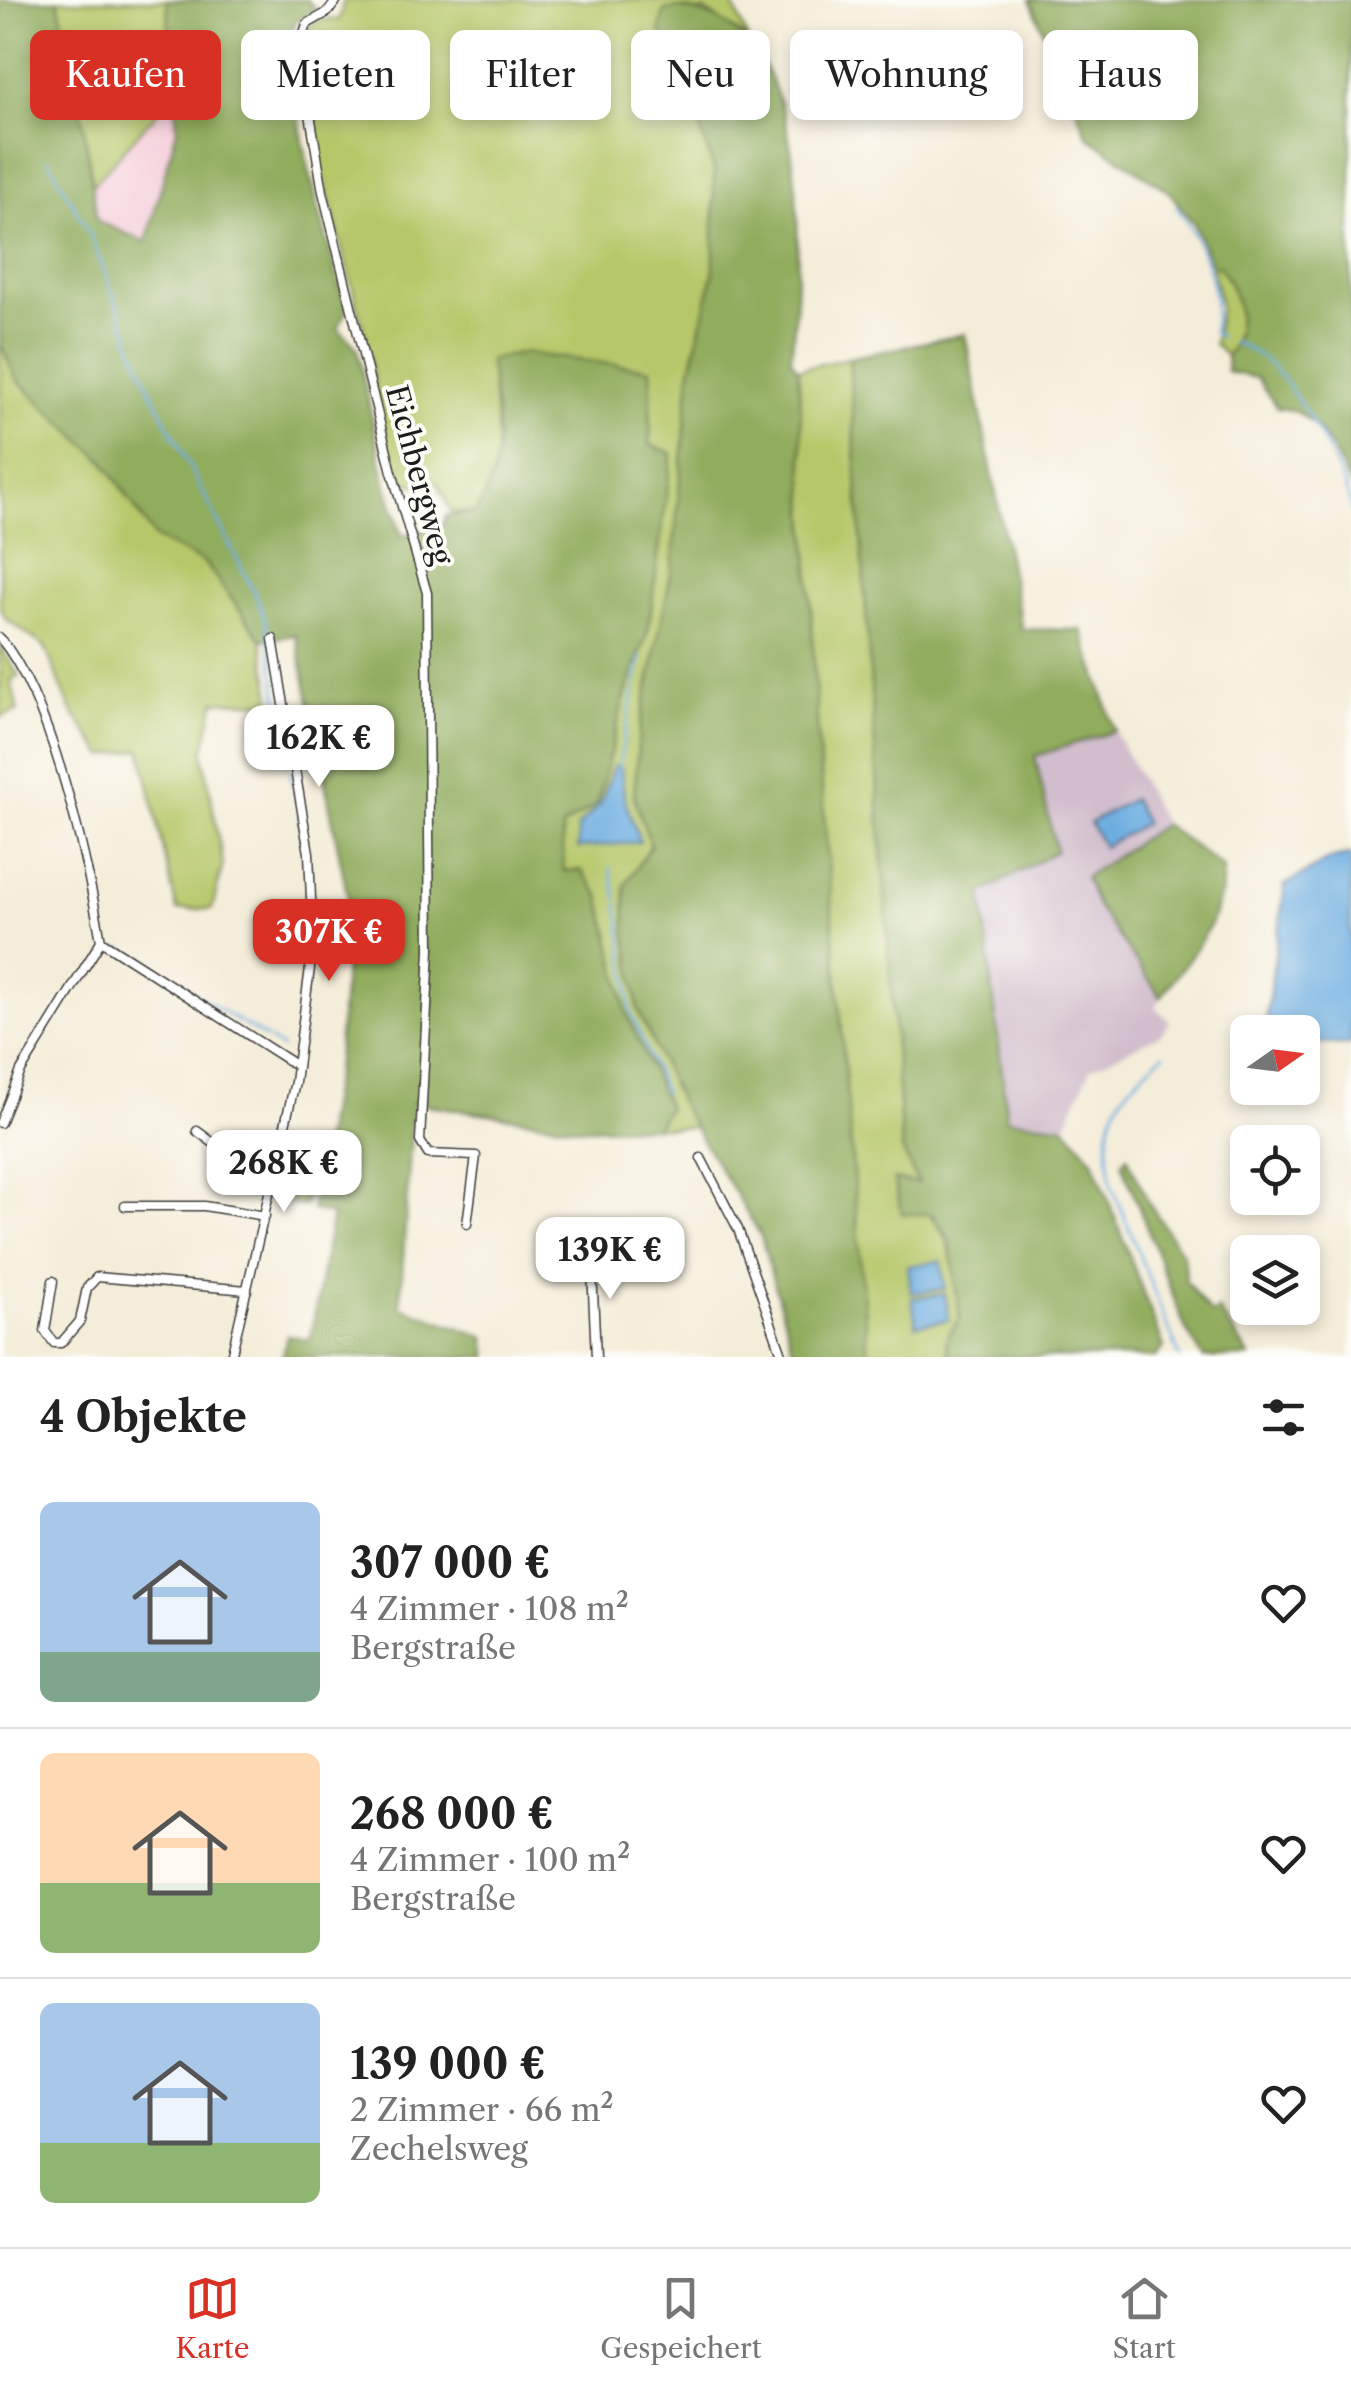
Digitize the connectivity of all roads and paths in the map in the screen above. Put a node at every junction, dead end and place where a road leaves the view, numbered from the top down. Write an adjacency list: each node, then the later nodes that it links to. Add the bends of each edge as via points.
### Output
1 (337, 0): 12 (street, Eichbergweg, via 307,24 301,42 323,192 428,593 430,948 420,1117 428,1154 472,1153 478,1160)
2 (0, 638): 4 (street, via 22,672 81,834)
3 (274, 639): 5 (street, via 314,910)
4 (100, 941): 5 (street); 6 (street, via 22,1071)
5 (297, 1066): 8 (street)
6 (0, 1123)
7 (198, 1131): 8 (street, via 212,1142)
8 (277, 1156): 11 (street)
9 (701, 1158): 18 (street, via 738,1229)
10 (125, 1206): 11 (street, via 204,1206)
11 (265, 1216): 15 (street)
12 (467, 1224)
13 (584, 1232): 17 (street, via 591,1247)
14 (53, 1281): 15 (street, via 44,1331 54,1343 80,1320 96,1277)
15 (247, 1290): 16 (street)
16 (232, 1357)
17 (596, 1357)
18 (783, 1357)

